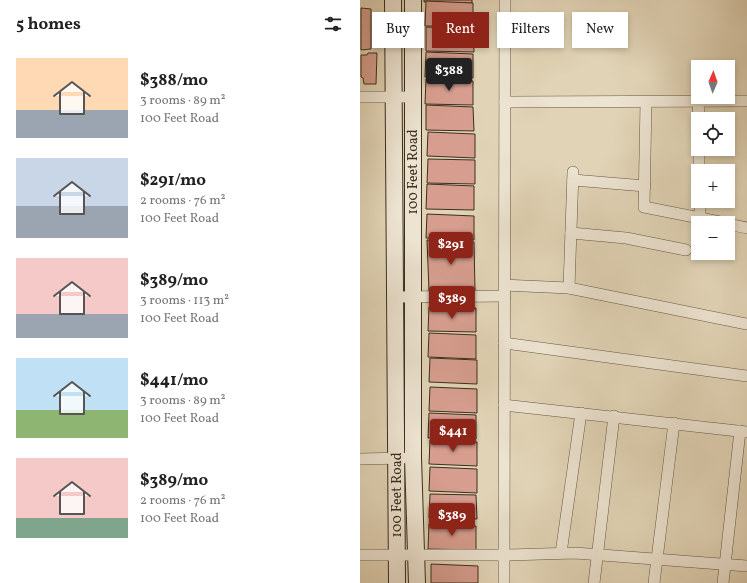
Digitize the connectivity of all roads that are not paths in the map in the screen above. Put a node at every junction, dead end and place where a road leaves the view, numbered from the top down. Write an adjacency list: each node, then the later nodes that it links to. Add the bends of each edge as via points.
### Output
1 (394, 0): 6 (main road, 100 Feet Road)
2 (407, 0): 3 (street)
3 (413, 0): 7 (main road, 100 Feet Road)
4 (505, 0): 11 (street)
5 (360, 97): 6 (street)
6 (393, 97): 7 (street); 22 (main road, 100 Feet Road)
7 (413, 97): 23 (main road, 100 Feet Road)
8 (691, 101): 12 (street)
9 (735, 101): 10 (street)
10 (747, 101)
11 (505, 102): 12 (street); 19 (street)
12 (646, 102): 13 (street)
13 (645, 186): 14 (street, via 644,207); 17 (street, via 573,176)
14 (694, 216)
15 (735, 225): 16 (street)
16 (747, 228)
17 (571, 233): 18 (street, via 626,238); 20 (street)
18 (686, 250)
19 (505, 285): 20 (street); 21 (street)
20 (568, 288): 24 (street)
21 (504, 296): 23 (street); 25 (street)
22 (396, 297): 23 (street); 32 (main road, 100 Feet Road)
23 (413, 297): 33 (main road, 100 Feet Road)
24 (747, 324)
25 (504, 343): 26 (street); 27 (street)
26 (747, 376)
27 (504, 405): 28 (street); 38 (street)
28 (581, 413): 29 (street); 36 (street)
29 (614, 416): 30 (street); 39 (street)
30 (674, 423): 31 (street); 41 (street)
31 (743, 431): 42 (street)
32 (397, 458): 33 (street); 34 (street); 40 (main road, 100 Feet Road)
33 (413, 458): 35 (main road, 100 Feet Road)
34 (360, 459)
35 (417, 554): 38 (street); 40 (street); 45 (main road, 100 Feet Road)
36 (561, 554): 38 (street); 39 (street)
37 (360, 555): 40 (street)
38 (504, 555): 46 (street)
39 (597, 555): 41 (street); 47 (street)
40 (398, 556): 44 (main road, 100 Feet Road)
41 (657, 559): 42 (street); 48 (street)
42 (725, 564): 43 (street); 49 (street)
43 (747, 566)
44 (397, 583)
45 (417, 583)
46 (504, 583)
47 (594, 583)
48 (654, 583)
49 (723, 583)

